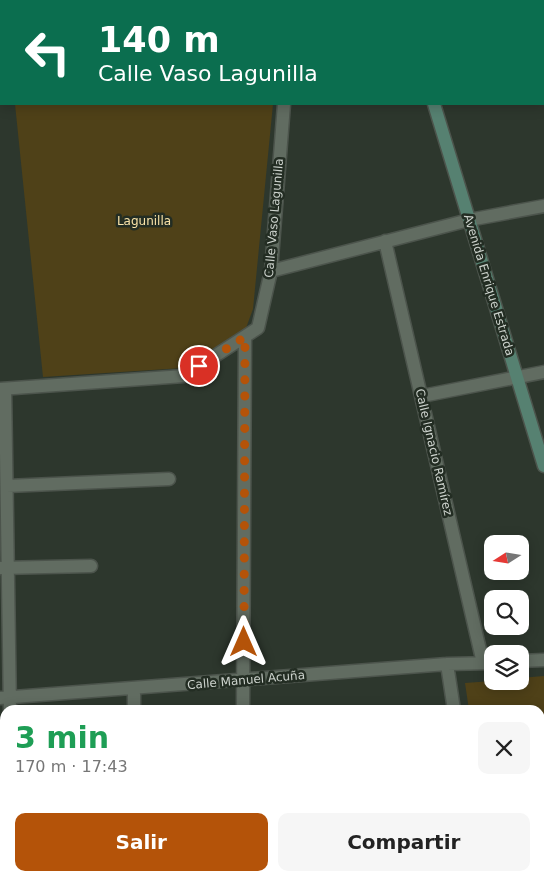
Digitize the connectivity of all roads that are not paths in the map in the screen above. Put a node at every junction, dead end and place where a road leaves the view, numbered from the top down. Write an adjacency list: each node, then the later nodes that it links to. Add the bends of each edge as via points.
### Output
1 (284, 105): 6 (street, Calle Vaso Lagunilla)
2 (434, 105): 4 (main road, Avenida Enrique Estrada)
3 (544, 206): 4 (street)
4 (469, 220): 5 (street); 9 (main road, Avenida Enrique Estrada)
5 (385, 241): 6 (street); 11 (street, Calle Ignacio Ramírez)
6 (271, 271): 7 (street, Calle Vaso Lagunilla, via 258,328)
7 (245, 337): 10 (street, Calle Vaso Lagunilla, via 184,376); 22 (street)
8 (544, 372): 9 (street)
9 (516, 378): 11 (street); 12 (main road, Avenida Enrique Estrada)
10 (3, 389): 14 (street)
11 (422, 396): 17 (street, Calle Ignacio Ramírez)
12 (544, 466)
13 (169, 480): 14 (street)
14 (7, 486): 16 (street)
15 (91, 566): 16 (street)
16 (4, 568): 24 (street)
17 (484, 647)
18 (544, 660): 19 (street)
19 (529, 661)
20 (484, 663): 21 (street, Calle Manuel Acuña)
21 (447, 664): 22 (street, Calle Manuel Acuña); 27 (street)
22 (244, 680): 23 (street, Calle Manuel Acuña); 26 (street)
23 (134, 689): 24 (street, Calle Manuel Acuña); 25 (street)
24 (6, 702)
25 (134, 705)
26 (243, 705)
27 (453, 705)

